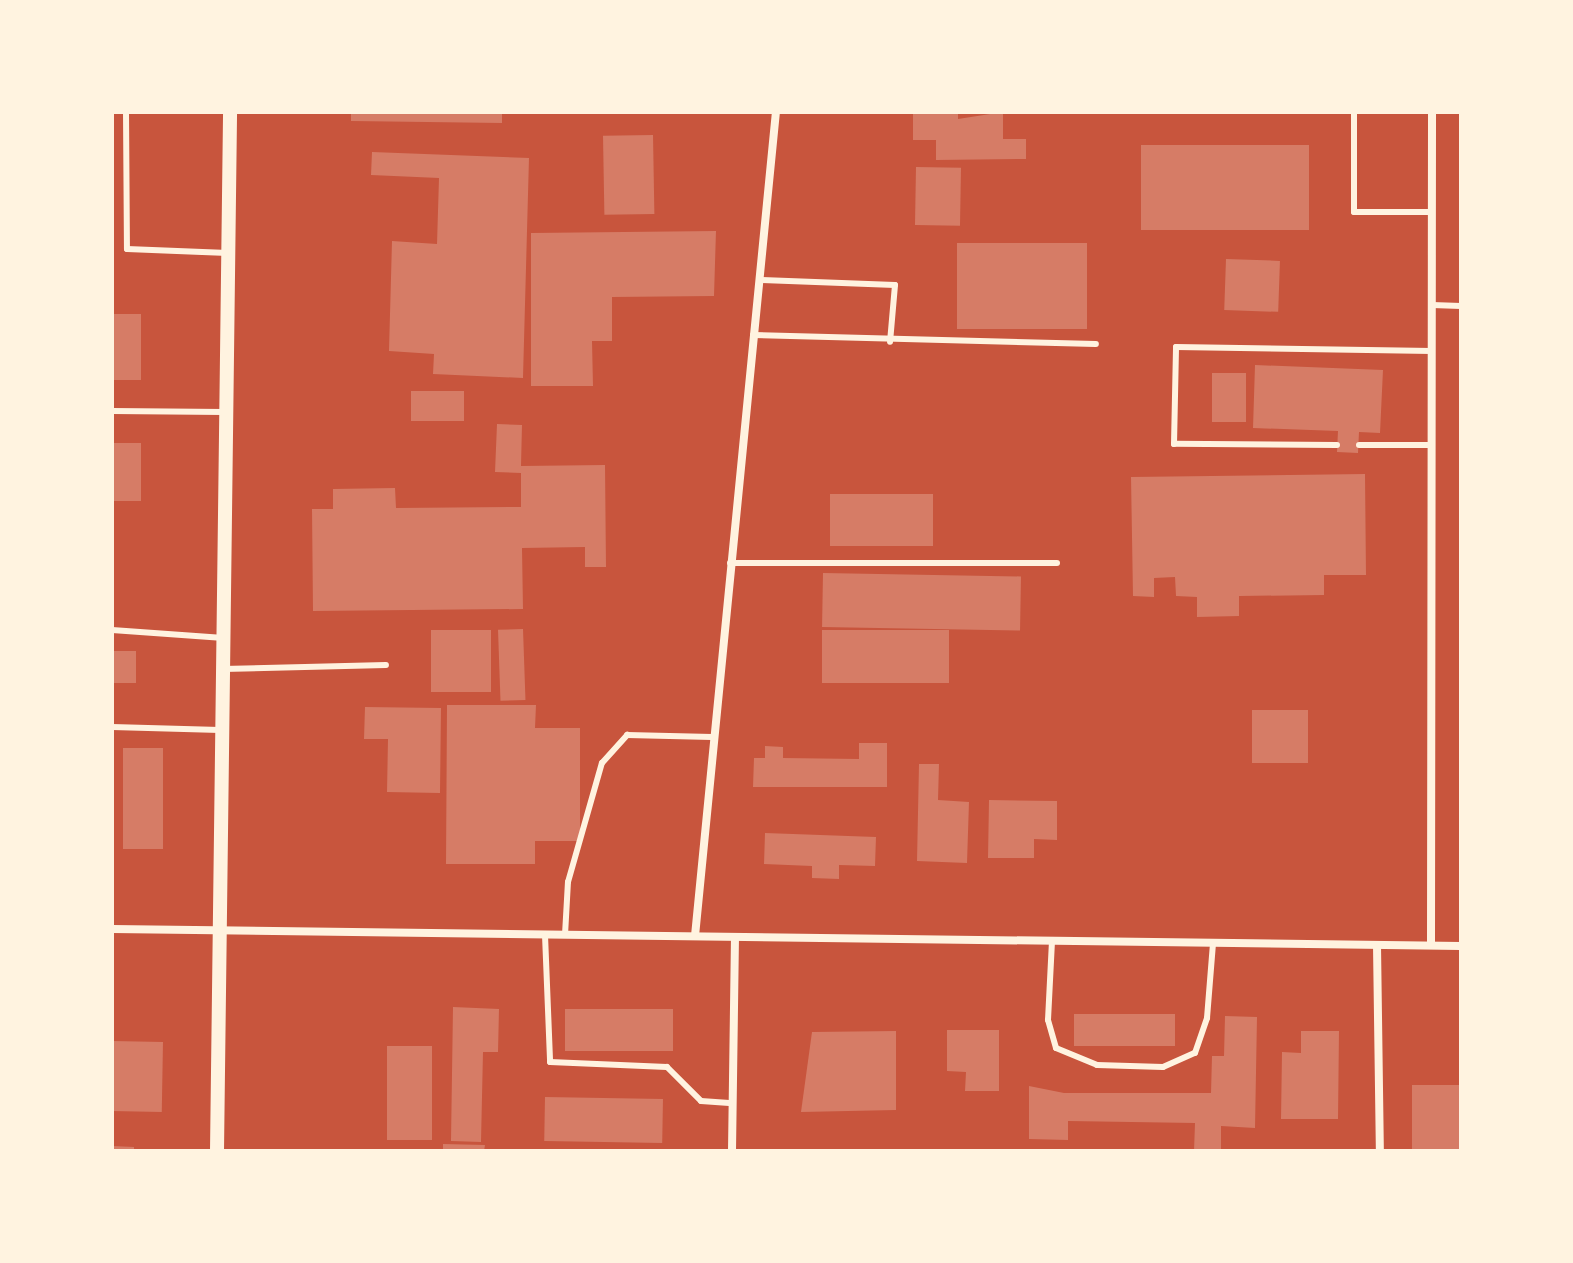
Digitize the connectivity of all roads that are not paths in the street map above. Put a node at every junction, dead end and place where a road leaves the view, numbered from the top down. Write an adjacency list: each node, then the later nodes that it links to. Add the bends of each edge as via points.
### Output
1 (126, 112): 7 (lane, via 127,249)
2 (230, 112): 7 (street)
3 (776, 112): 8 (street)
4 (1354, 112): 6 (lane, via 1354,212)
5 (1432, 112): 6 (street)
6 (1432, 212): 9 (street)
7 (229, 253): 16 (street)
8 (759, 280): 11 (street); 12 (lane, via 895,285)
9 (1432, 305): 10 (lane); 14 (street)
10 (1461, 306)
11 (753, 335): 12 (lane); 20 (street)
12 (890, 342): 13 (lane)
13 (1096, 344)
14 (1432, 351): 17 (lane, via 1176,347 1174,444); 19 (street)
15 (112, 411): 16 (lane)
16 (228, 412): 23 (street)
17 (1337, 445)
18 (1359, 445): 19 (lane)
19 (1432, 445): 38 (street)
20 (730, 563): 21 (lane); 28 (street)
21 (1057, 563)
22 (112, 630): 23 (lane)
23 (224, 638): 25 (street)
24 (386, 665): 25 (lane)
25 (223, 669): 27 (street)
26 (112, 727): 27 (lane)
27 (222, 730): 30 (street)
28 (712, 737): 32 (lane, via 627,735 602,763 568,882); 33 (street)
29 (112, 929): 30 (street)
30 (219, 930): 31 (street); 41 (street)
31 (545, 935): 32 (street); 40 (lane, via 550,1062 667,1067 701,1101)
32 (565, 935): 33 (street)
33 (695, 936): 34 (street)
34 (735, 937): 35 (street); 40 (street)
35 (1052, 941): 36 (street); 36 (lane, via 1048,1020 1056,1048 1097,1065 1163,1067 1195,1053 1207,1018)
36 (1213, 943): 37 (street)
37 (1377, 945): 38 (street); 43 (street)
38 (1431, 945): 39 (street)
39 (1461, 946)
40 (733, 1103): 42 (street)
41 (217, 1151)
42 (732, 1151)
43 (1380, 1151)

